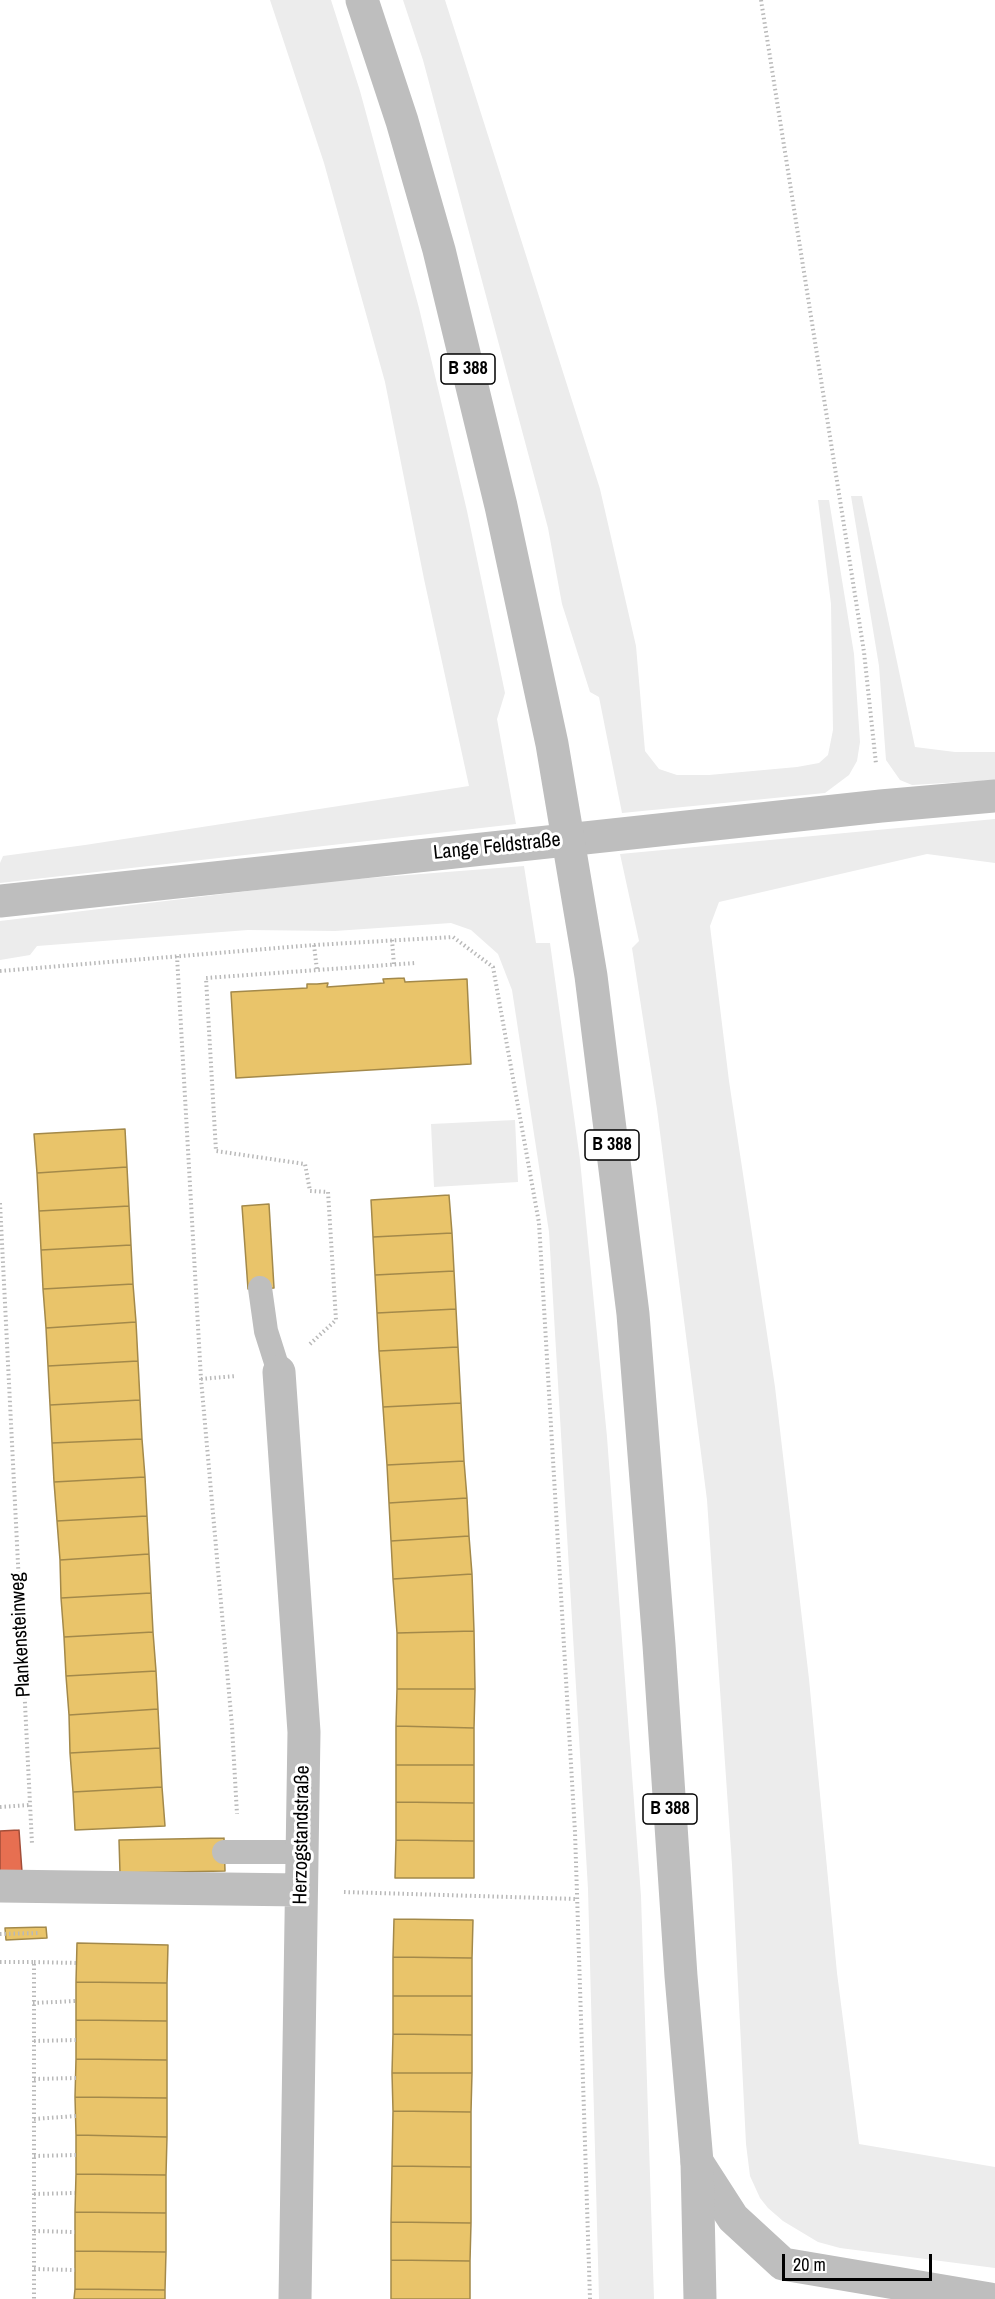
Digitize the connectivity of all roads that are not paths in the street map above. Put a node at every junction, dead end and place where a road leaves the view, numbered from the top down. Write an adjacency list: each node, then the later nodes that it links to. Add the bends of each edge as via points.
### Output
1 (362, 0): 10 (street, B 388, via 439,250 501,506 552,744 591,976 633,1314)
2 (995, 796): 3 (street, Lange Feldstraße)
3 (0, 901)
4 (260, 1288): 5 (lane, via 266,1331)
5 (279, 1372): 7 (street, Herzogstandstraße, via 304,1732)
6 (236, 1852): 7 (lane)
7 (302, 1852): 9 (street, Herzogstandstraße)
8 (0, 1886): 9 (street)
9 (301, 1890): 11 (street, Herzogstandstraße)
10 (697, 2162): 12 (street, B 388); 13 (street, via 733,2218 783,2264)
11 (295, 2299)
12 (700, 2299)
13 (990, 2299)

